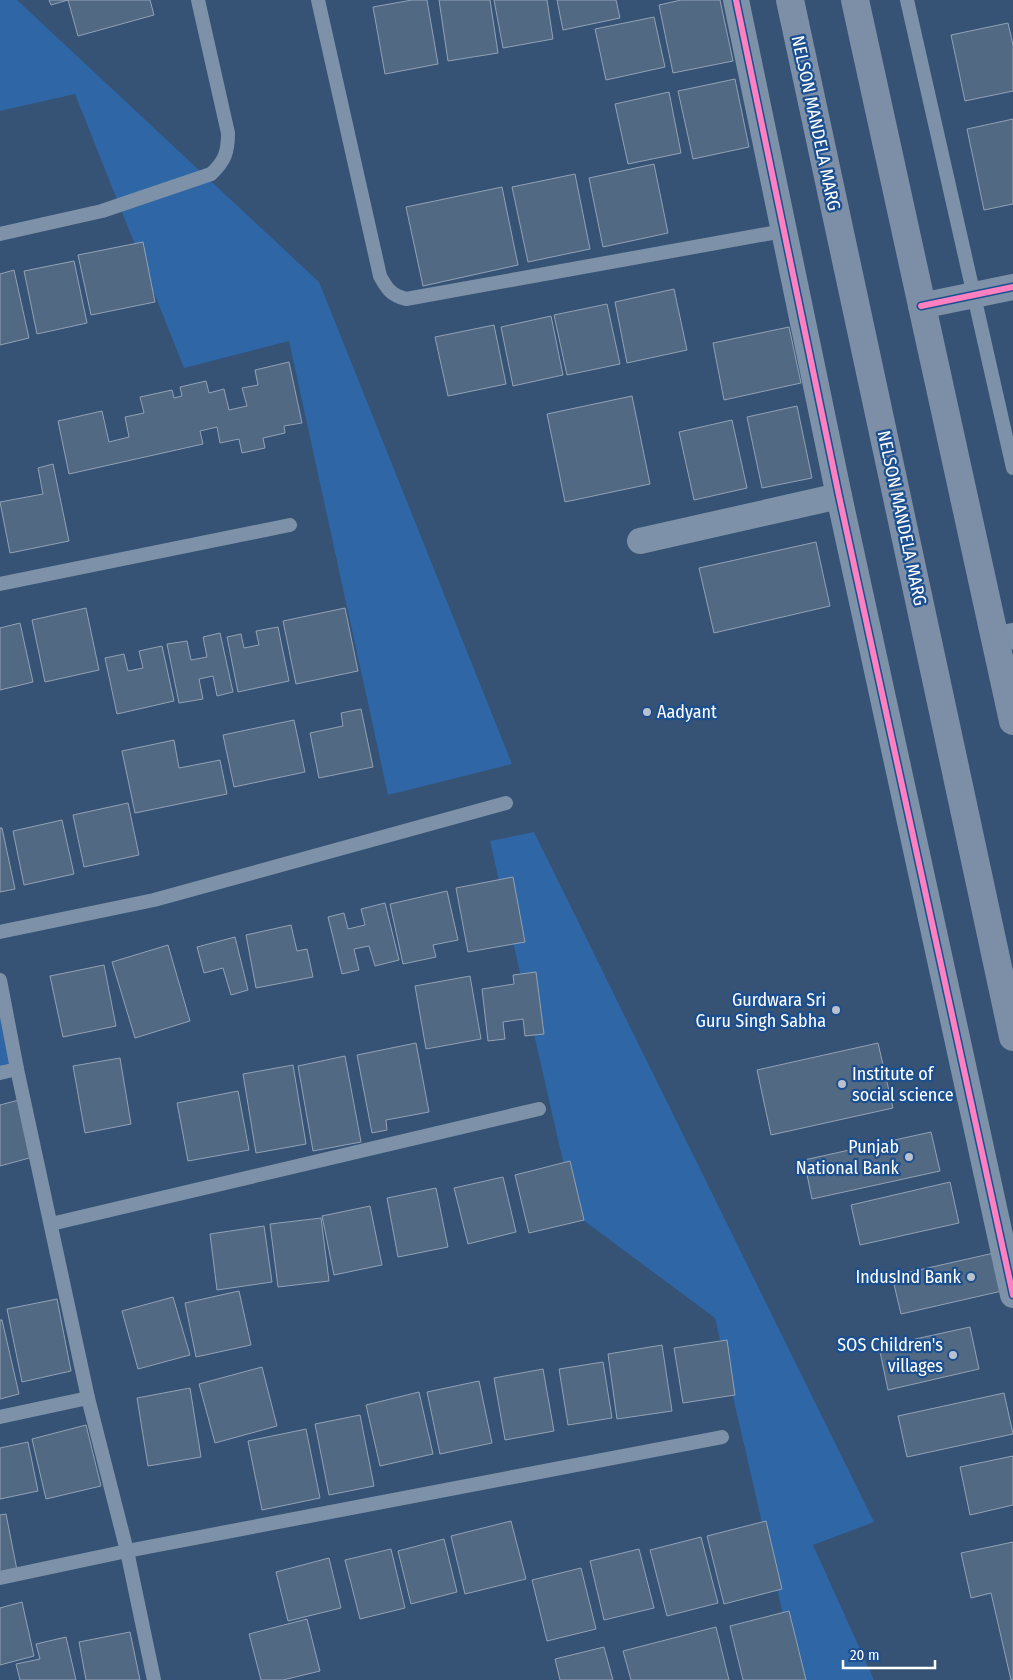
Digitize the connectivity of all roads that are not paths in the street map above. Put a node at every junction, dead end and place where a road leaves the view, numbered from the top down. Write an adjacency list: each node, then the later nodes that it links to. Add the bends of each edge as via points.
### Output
1 (198, 0): 8 (lane, via 228,134 228,150 223,163 212,174 102,211)
2 (318, 0): 7 (lane, via 380,276 386,289 394,296 406,299)
3 (736, 0): 7 (street)
4 (790, 0): 22 (main road, NELSON MANDELA MARG)
5 (855, 0): 11 (main road)
6 (907, 0): 10 (lane)
7 (783, 231): 13 (street)
8 (0, 234)
9 (1013, 287): 10 (street)
10 (974, 295): 11 (street); 12 (lane)
11 (921, 306): 17 (main road)
12 (1013, 468)
13 (839, 496): 15 (street); 27 (street)
14 (290, 525): 16 (lane)
15 (640, 540)
16 (0, 584)
17 (1004, 638): 18 (main road)
18 (1013, 722)
19 (506, 803): 20 (lane, via 154,900)
20 (0, 932)
21 (0, 980): 23 (lane)
22 (1013, 1037)
23 (17, 1069): 24 (lane); 26 (lane)
24 (0, 1073)
25 (539, 1109): 26 (lane)
26 (51, 1224): 28 (lane)
27 (1013, 1295)
28 (88, 1398): 29 (lane); 31 (lane)
29 (0, 1417)
30 (722, 1437): 31 (lane)
31 (127, 1551): 32 (lane); 33 (lane)
32 (0, 1578)
33 (154, 1680)

